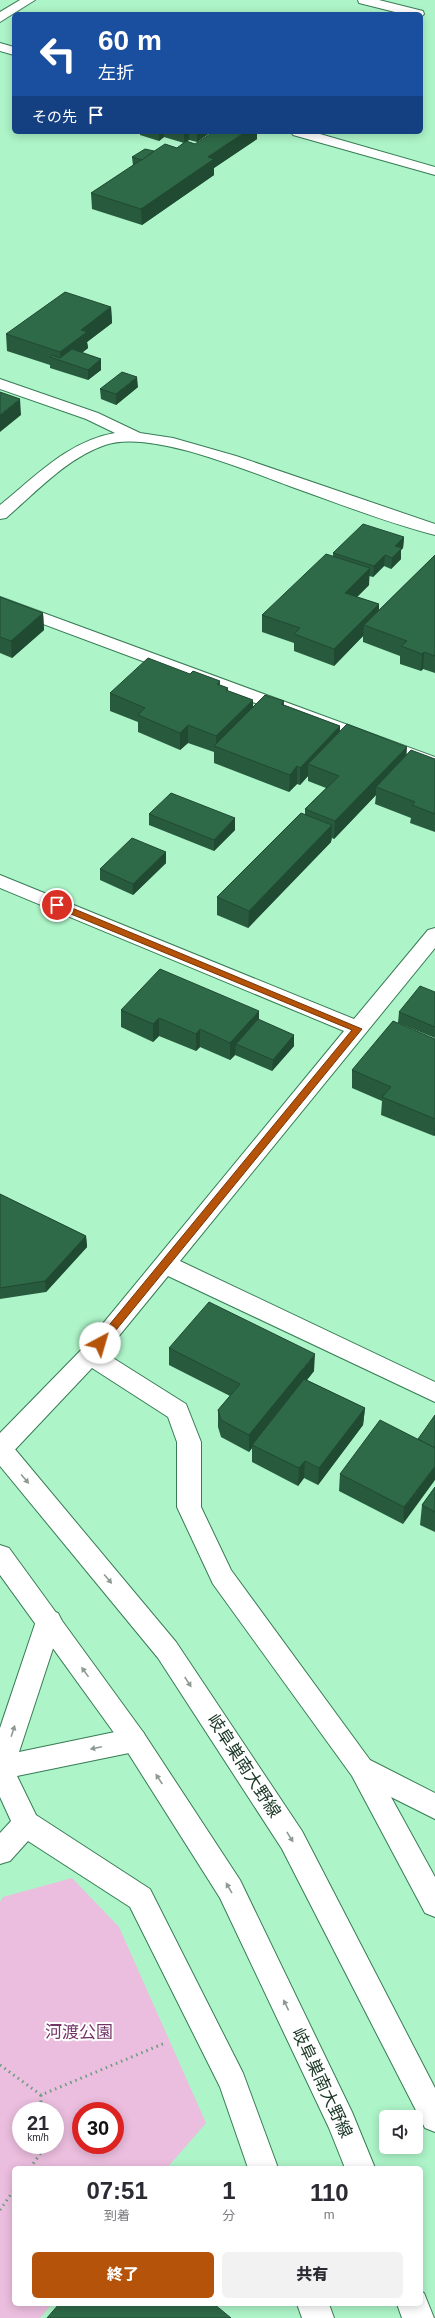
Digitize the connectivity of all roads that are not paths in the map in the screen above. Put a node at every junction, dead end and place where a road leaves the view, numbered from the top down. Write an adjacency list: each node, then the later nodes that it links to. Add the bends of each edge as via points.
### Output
1 (30, 0): 4 (street)
2 (364, 0): 3 (street)
3 (410, 12)
4 (0, 18)
5 (0, 47): 6 (street)
6 (12, 50)
7 (305, 134): 8 (street)
8 (435, 171)
9 (0, 384): 10 (street, via 92,416)
10 (135, 437): 11 (street, via 104,440 72,456); 12 (street, via 170,442 219,456)
11 (0, 514)
12 (435, 530)
13 (0, 602): 14 (street)
14 (435, 764)
15 (0, 881): 17 (street)
16 (435, 935): 17 (street)
17 (358, 1029): 18 (street)
18 (165, 1264): 19 (street); 20 (street)
19 (90, 1355): 21 (street); 26 (street, via 178,1411 189,1442 189,1507 222,1578)
20 (435, 1394)
21 (0, 1449): 31 (street, 岐阜巣南大野線, one-way to 31, via 167,1650 292,1840)
22 (0, 1555): 23 (street, 岐阜巣南大野線)
23 (49, 1620): 24 (street, 岐阜巣南大野線, one-way to 23); 25 (street, one-way to 23)
24 (134, 1740): 25 (street, one-way to 25); 33 (street, 岐阜巣南大野線, one-way to 24, via 342,2122 230,1889)
25 (0, 1768): 28 (street)
26 (361, 1768): 27 (street); 30 (street)
27 (435, 1807)
28 (26, 1824): 29 (street); 32 (street, via 140,1898 233,2083)
29 (0, 1852)
30 (435, 1904)
31 (435, 2118)
32 (263, 2166)
33 (359, 2166)
34 (314, 2306): 36 (street)
35 (414, 2306): 37 (street)
36 (318, 2318)
37 (418, 2318)

